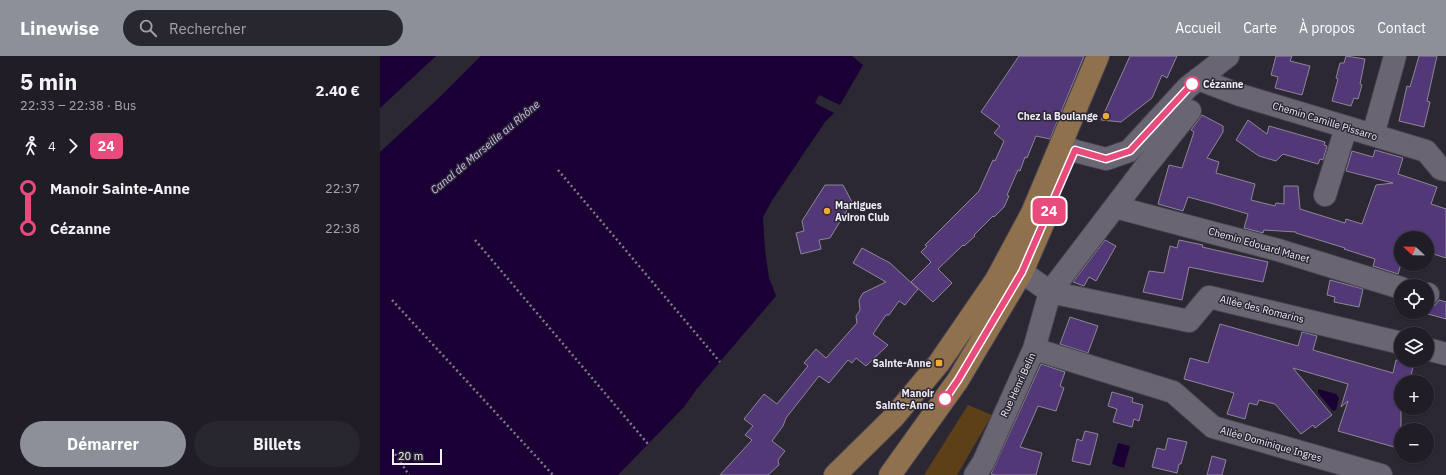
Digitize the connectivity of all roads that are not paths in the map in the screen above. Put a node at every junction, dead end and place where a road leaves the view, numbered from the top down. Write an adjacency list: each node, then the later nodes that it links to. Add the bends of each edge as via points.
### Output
1 (1098, 56): 9 (main road)
2 (1115, 56): 9 (main road)
3 (1228, 56): 5 (street)
4 (1395, 56): 8 (street)
5 (1198, 79): 7 (street, Chemin Camille Pissarro); 9 (street, via 1130,151 1106,159)
6 (1190, 111): 12 (street)
7 (1346, 128): 8 (street, Chemin Camille Pissarro); 11 (street)
8 (1374, 135): 10 (street, Chemin Camille Pissarro, via 1426,151 1441,169)
9 (1068, 147): 13 (main road); 20 (main road, via 996,280 939,363 893,418)
10 (1446, 170)
11 (1325, 195)
12 (1115, 207): 14 (street, Chemin Edouard Manet, via 1278,250); 15 (street)
13 (1022, 272): 15 (street, Allée des Romarins); 21 (main road, via 958,380)
14 (1394, 286)
15 (1050, 292): 16 (street, Allée des Romarins, via 1189,321 1209,296); 17 (street, Rue Henri Belin)
16 (1394, 341)
17 (1034, 349): 22 (street, Rue Henri Belin); 23 (street, Allée Dominique Ingres, via 1173,392 1213,427)
18 (1434, 351): 19 (street)
19 (1446, 354)
20 (839, 473)
21 (890, 475)
22 (975, 475)
23 (1381, 475)

